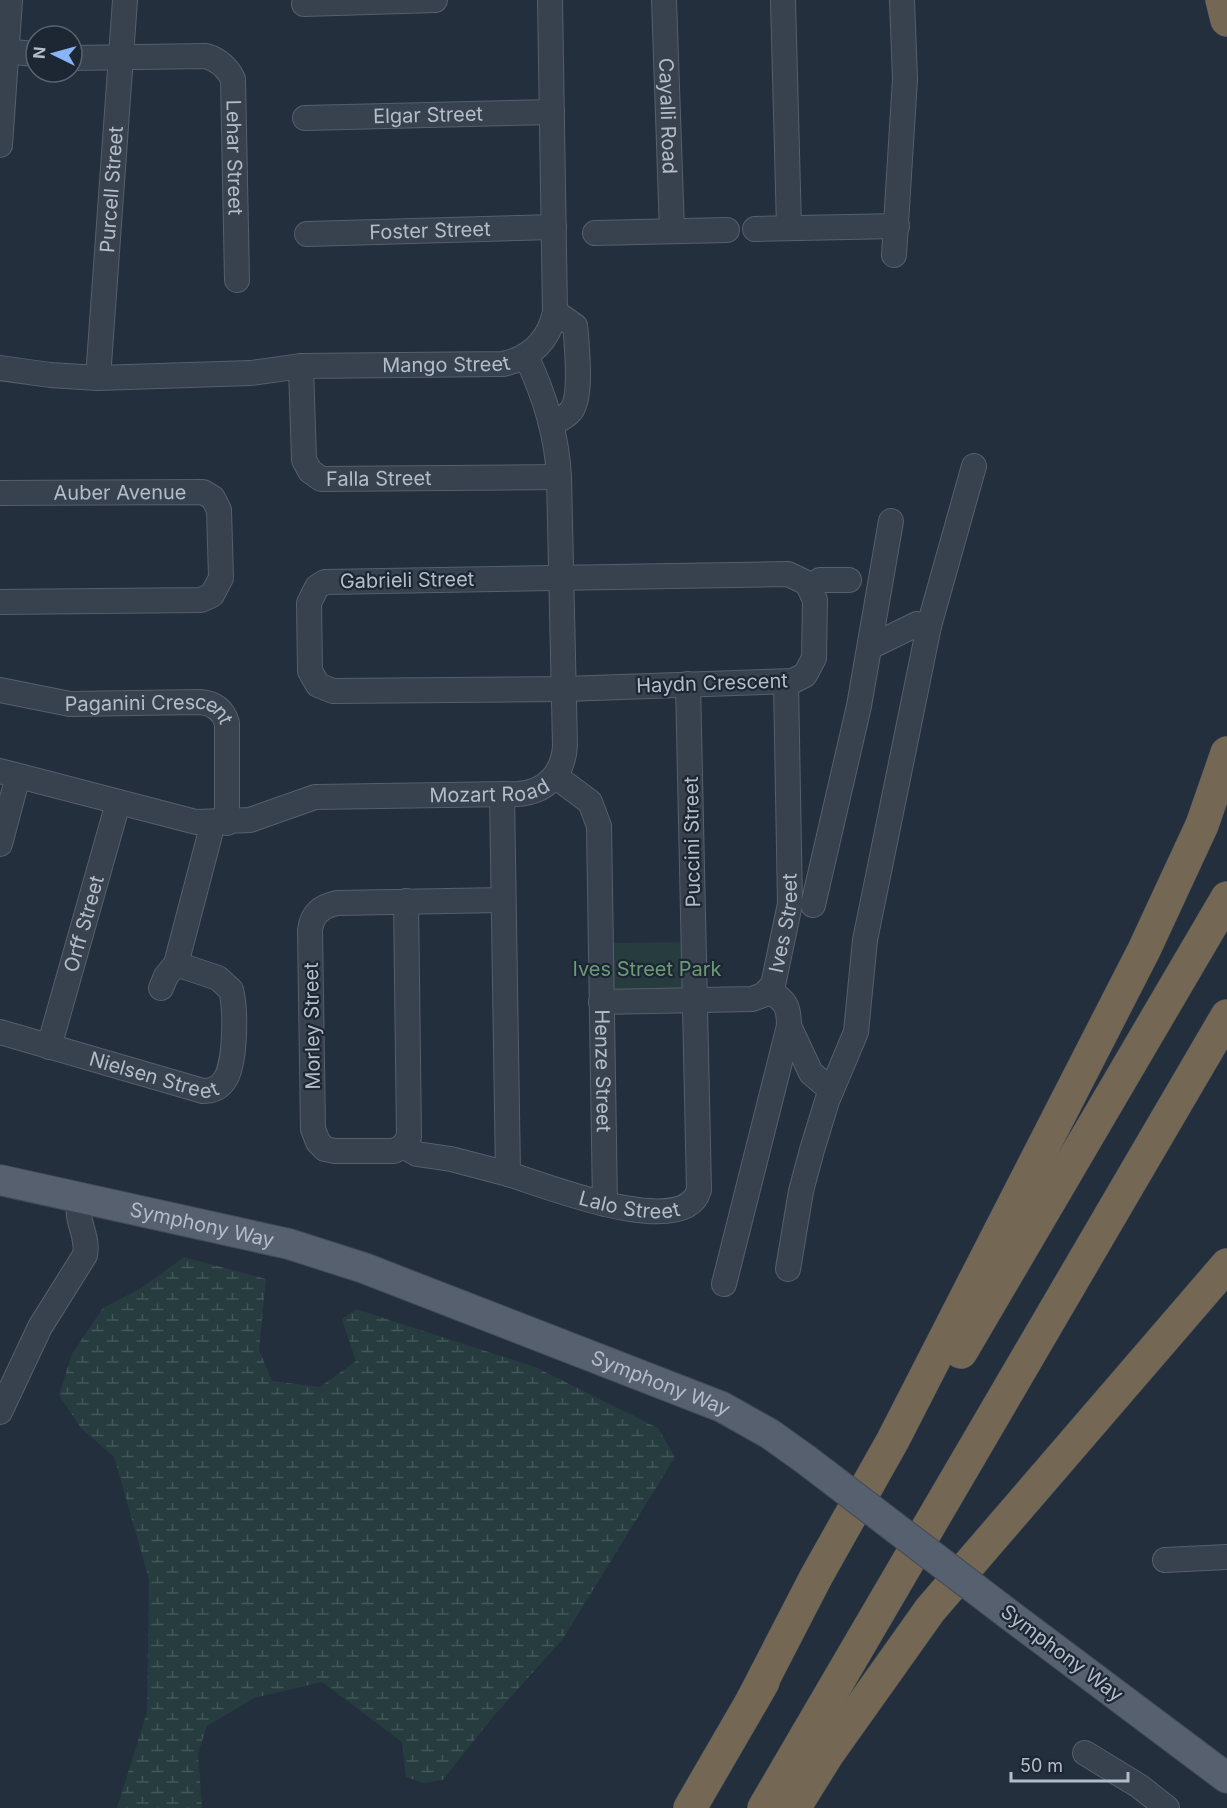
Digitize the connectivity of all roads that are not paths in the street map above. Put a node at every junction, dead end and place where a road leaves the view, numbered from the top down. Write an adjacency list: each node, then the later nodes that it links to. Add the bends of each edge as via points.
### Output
1 (10, 0): 11 (street)
2 (125, 0): 14 (street, Purcell Street)
3 (435, 0): 9 (street)
4 (550, 0): 15 (street, Mango Street)
5 (664, 0): 23 (street, Cayalli Road)
6 (783, 0): 20 (street)
7 (902, 0): 18 (street, via 905,79)
8 (1222, 0): 10 (highway)
9 (304, 4)
10 (1227, 20)
11 (4, 51): 12 (street); 17 (street)
12 (24, 53)
13 (84, 58): 14 (street)
14 (122, 59): 27 (street, Lehar Street, via 200,56 219,61 233,79); 32 (street, Purcell Street)
15 (552, 112): 16 (street, Elgar Street); 19 (street, Mango Street)
16 (305, 118)
17 (0, 146)
18 (897, 226): 20 (street); 26 (street)
19 (554, 227): 25 (street, Foster Street); 28 (street, Mango Street)
20 (789, 228): 21 (street)
21 (755, 229)
22 (727, 230): 23 (street)
23 (672, 231): 24 (street)
24 (595, 233)
25 (307, 234)
26 (894, 255)
27 (237, 280)
28 (555, 312): 29 (street, Mango Street, via 545,337); 33 (street, via 574,326 577,398 564,418)
29 (526, 356): 30 (street, Mango Street, via 503,363); 33 (street, Mozart Road)
30 (301, 366): 32 (street, Mango Street, via 243,374); 35 (street, Falla Street, via 304,460 321,479)
31 (0, 368): 32 (street, Mango Street)
32 (98, 378)
33 (550, 424): 35 (street, Mozart Road)
34 (974, 466): 42 (street)
35 (559, 477): 38 (street, Mozart Road)
36 (0, 493): 41 (street, Auber Avenue, via 203,492 213,498 219,510 221,578 212,595 201,600)
37 (891, 521): 43 (street)
38 (561, 577): 40 (street, via 788,574 802,579); 46 (street, Mozart Road); 46 (street, Gabrieli Street, via 325,582 317,587 309,603 310,671 318,685 333,691)
39 (849, 580): 40 (street, via 820,580)
40 (811, 588): 44 (street, Haydn Crescent, via 815,600 814,658 805,675)
41 (0, 602)
42 (929, 626): 43 (street, via 917,624); 70 (street, via 865,940 856,1032)
43 (870, 647): 55 (street)
44 (786, 683): 45 (street, Haydn Crescent); 56 (street, Ives Street)
45 (688, 684): 46 (street, Haydn Crescent); 64 (street, Puccini Street)
46 (564, 688): 50 (street, Mozart Road, via 565,754)
47 (0, 690): 53 (street, Paganini Crescent, via 70,704 213,705 227,723)
48 (1227, 753): 84 (highway, via 1202,825 1144,950 893,1440)
49 (9, 773): 52 (street, Mozart Road); 54 (street)
50 (555, 776): 51 (street, Mozart Road, via 535,791); 65 (street, Henze Street, via 590,802 599,826)
51 (502, 794): 53 (street, Mozart Road, via 315,797 258,819); 58 (street)
52 (118, 803): 53 (street, Mozart Road, via 180,820); 69 (street, Orff Street)
53 (220, 823): 61 (street)
54 (0, 844)
55 (822, 855): 56 (street); 60 (street)
56 (789, 857): 63 (street, Ives Street, via 788,921 776,978)
57 (1227, 898): 84 (highway)
58 (503, 900): 59 (street, Morley Street); 72 (street)
59 (406, 902): 71 (street, via 410,1132); 71 (street, Morley Street, via 333,903 316,913 310,930 315,1138 325,1149 335,1151 394,1151)
60 (813, 904)
61 (176, 964): 62 (street); 69 (street, Nielsen Street, via 218,978 231,990 232,1054 221,1085 203,1091)
62 (161, 988)
63 (768, 991): 64 (street, Ives Street, via 752,999); 67 (street, via 782,998 789,1008)
64 (695, 1000): 65 (street, Ives Street); 75 (street, Lalo Street, via 697,1196 680,1210 644,1211)
65 (601, 1002): 75 (street, Henze Street)
66 (1227, 1017): 88 (highway)
67 (789, 1026): 70 (street, via 811,1073); 78 (street)
68 (0, 1032): 69 (street, Nielsen Street)
69 (49, 1047)
70 (831, 1090): 77 (street, via 801,1191)
71 (404, 1146): 72 (street, Lalo Street, via 417,1154)
72 (508, 1174): 75 (street, Lalo Street)
73 (0, 1180): 74 (main road, Symphony Way)
74 (80, 1197): 80 (street, via 78,1219 85,1255 40,1327); 86 (main road, Symphony Way, bridge, via 289,1244 364,1268 722,1407 805,1459)
75 (605, 1204)
76 (1227, 1265): 81 (highway)
77 (788, 1269)
78 (724, 1284)
79 (1227, 1290): 81 (highway, via 1140,1382)
80 (0, 1412)
81 (1093, 1423): 89 (highway, via 930,1610 833,1745)
82 (1227, 1557): 83 (street)
83 (1165, 1560)
84 (753, 1699): 87 (highway)
85 (1085, 1753): 90 (street)
86 (1227, 1778)
87 (690, 1808)
88 (764, 1808)
89 (794, 1808)
90 (1167, 1808)

